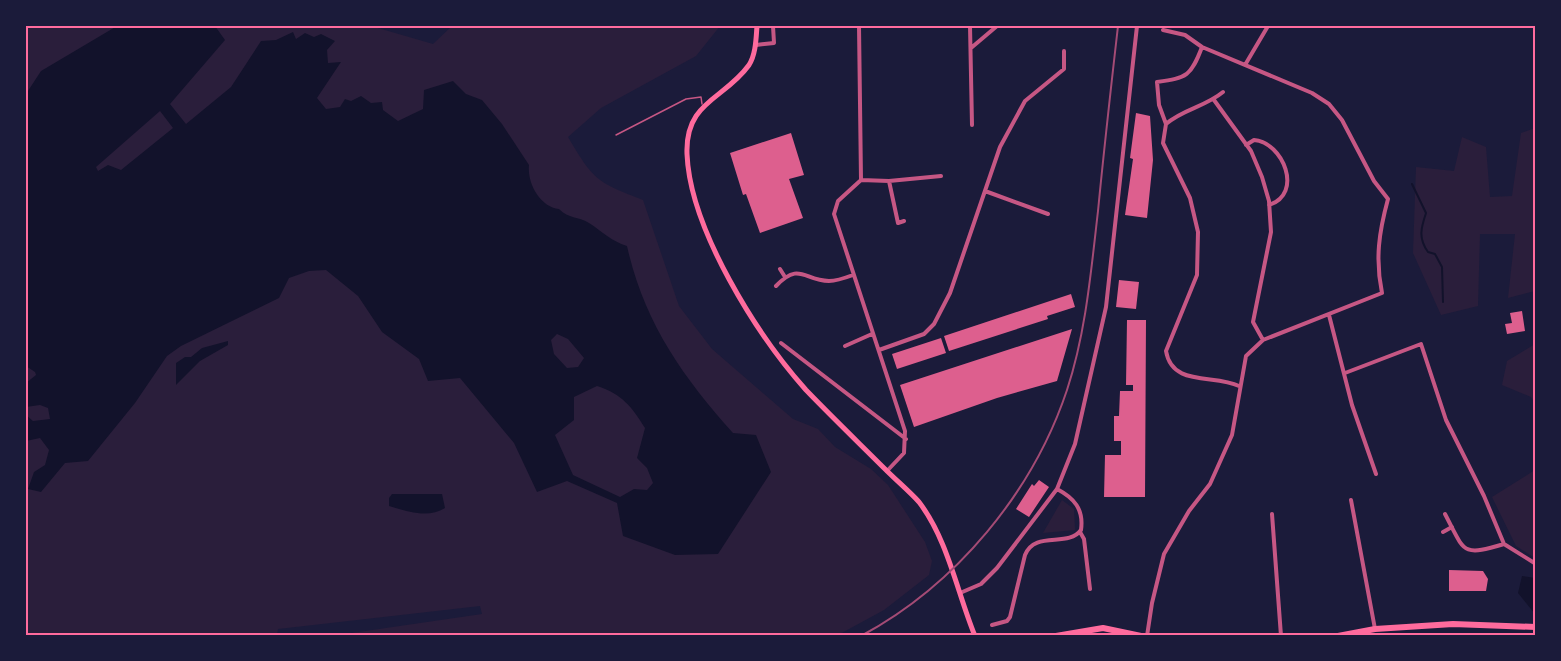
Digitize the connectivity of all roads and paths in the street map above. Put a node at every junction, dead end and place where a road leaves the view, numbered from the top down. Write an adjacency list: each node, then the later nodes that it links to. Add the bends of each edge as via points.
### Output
1 (757, 26): 9 (main road)
2 (773, 26): 9 (street, via 774,43)
3 (859, 26): 22 (street)
4 (970, 26): 10 (street)
5 (997, 26): 10 (street)
6 (1137, 26): 43 (street, via 1106,307 1075,444)
7 (1268, 26): 13 (street)
8 (1163, 30): 11 (street, via 1185,35)
9 (756, 45): 16 (main road, via 749,64)
10 (971, 48): 18 (street)
11 (1202, 48): 13 (street); 17 (street, via 1193,69 1182,79 1157,82)
12 (1064, 51): 24 (street, via 1064,69 1025,101 1000,147)
13 (1245, 65): 32 (street, via 1329,104 1388,199 1378,235 1382,292)
14 (1223, 92): 15 (street)
15 (1214, 100): 17 (street, via 1182,112); 20 (street)
16 (703, 106): 19 (lane, via 701,97 686,99); 41 (main road, via 694,118 687,154 689,175 716,252 747,312 779,356)
17 (1166, 124): 39 (street, via 1163,143 1190,198 1199,255 1197,275 1170,337 1167,359 1184,376)
18 (972, 125)
19 (616, 135)
20 (1246, 145): 25 (street, via 1259,169); 25 (street, via 1254,141 1265,143 1285,168 1285,192)
21 (941, 176): 23 (street)
22 (861, 180): 23 (street); 29 (street, via 838,201 834,214)
23 (890, 181): 27 (street, via 898,223)
24 (985, 191): 26 (street); 37 (street, via 950,293 934,324 924,334)
25 (1269, 205): 34 (street, via 1271,232 1253,322)
26 (1047, 214)
27 (904, 221)
28 (780, 269): 30 (street)
29 (853, 275): 30 (street, via 826,282 804,273); 33 (street)
30 (785, 276): 31 (street)
31 (776, 286)
32 (1329, 315): 34 (street); 38 (street)
33 (872, 334): 36 (street); 37 (street)
34 (1263, 340): 39 (street, via 1246,356)
35 (781, 343): 40 (street)
36 (845, 346)
37 (879, 350): 40 (street)
38 (1345, 373): 42 (street, via 1357,423); 50 (street, via 1421,344 1446,420)
39 (1239, 386): 60 (street, via 1232,435 1224,457 1164,554)
40 (907, 439): 41 (street, via 904,453)
41 (887, 471): 53 (main road, via 919,502)
42 (1377, 474)
43 (1057, 489): 48 (street, via 1079,508); 53 (street, via 997,568 981,584)
44 (1351, 500): 56 (street)
45 (1272, 514): 61 (street)
46 (1445, 514): 47 (street)
47 (1452, 527): 49 (street); 50 (street, via 1468,551)
48 (1080, 532): 52 (street); 54 (street, via 1030,545 1009,618)
49 (1443, 532)
50 (1504, 544): 51 (street)
51 (1536, 564)
52 (1090, 589)
53 (959, 594): 57 (main road)
54 (992, 624)
55 (1536, 627): 56 (highway, via 1453,624)
56 (1375, 629): 62 (highway)
57 (975, 636)
58 (1056, 636): 59 (highway, via 1103,628)
59 (1141, 636)
60 (1147, 636)
61 (1281, 636)
62 (1338, 636)

